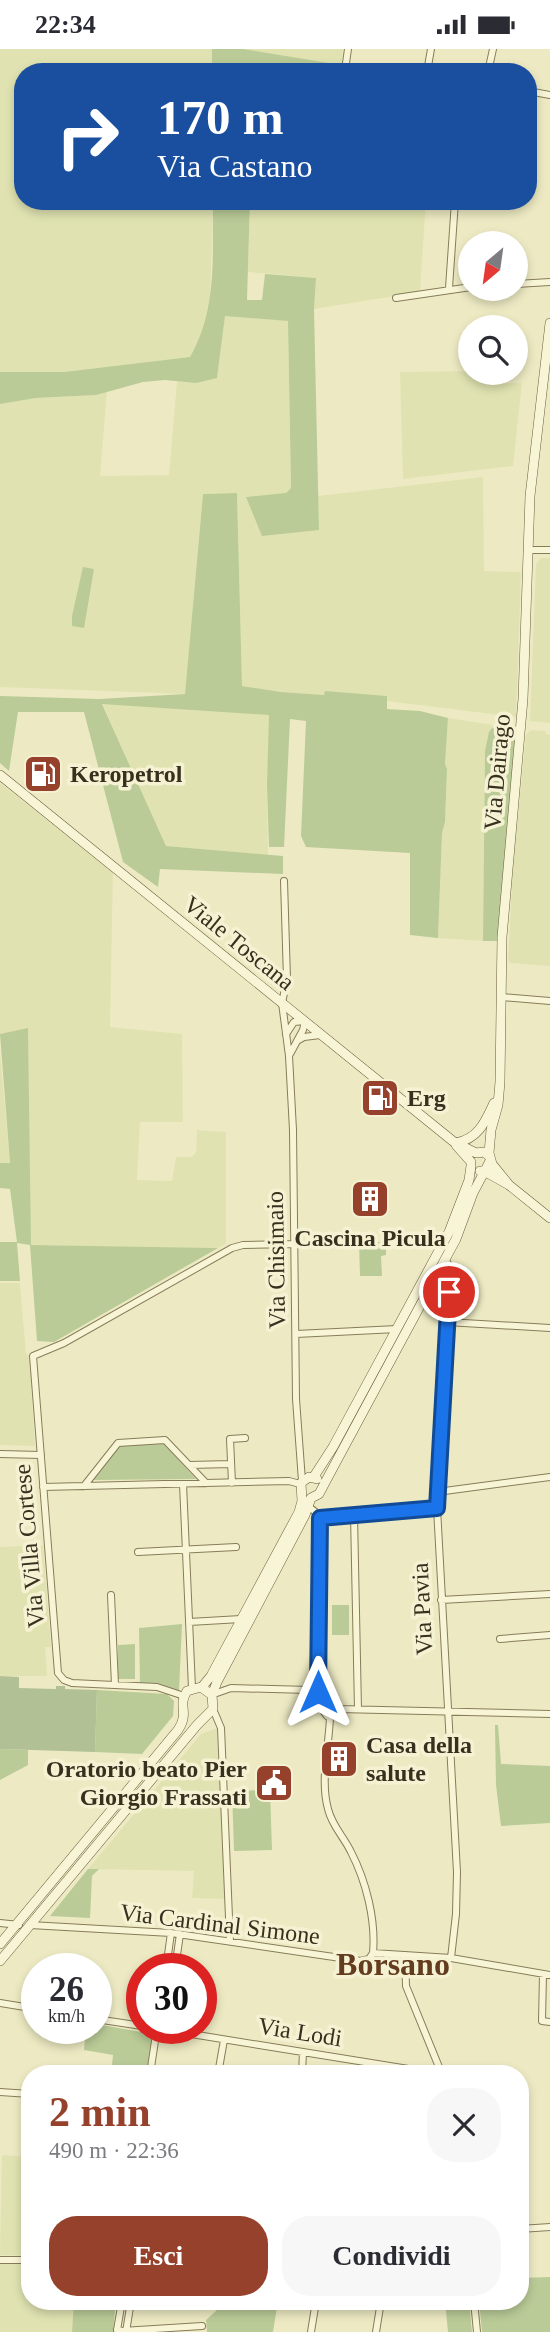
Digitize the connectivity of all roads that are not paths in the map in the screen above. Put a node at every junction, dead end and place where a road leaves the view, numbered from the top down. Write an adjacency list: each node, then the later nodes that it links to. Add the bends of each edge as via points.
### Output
1 (454, 210): 4 (street)
2 (550, 282): 3 (street)
3 (528, 283)
4 (449, 288): 5 (street); 6 (street)
5 (458, 288)
6 (396, 298)
7 (550, 323): 8 (street, Via Dairago)
8 (549, 352): 9 (street, Via Dairago, via 532,472)
9 (528, 550): 10 (street); 13 (street, Via Dairago, via 523,699 503,919)
10 (550, 550)
11 (0, 775): 15 (street, Viale Toscana)
12 (284, 881): 15 (street, Via Chisimaio, via 287,979)
13 (502, 996): 14 (street); 21 (street, Via Dairago)
14 (550, 1001)
15 (282, 1003): 16 (street, Viale Toscana); 17 (street, Via Chisimaio)
16 (305, 1021): 17 (street, via 294,1022); 18 (street, Viale Toscana); 19 (street, Via Chisimaio)
17 (286, 1034): 20 (street, Via Chisimaio)
18 (322, 1035): 19 (street); 23 (street, Viale Toscana)
19 (296, 1042): 20 (street, Via Chisimaio)
20 (289, 1056): 30 (street, Via Chisimaio)
21 (500, 1092): 22 (street, Via Dairago); 23 (street, via 480,1131)
22 (491, 1130): 24 (street); 25 (street)
23 (455, 1142): 24 (street, Viale Toscana); 26 (street, Viale Toscana)
24 (476, 1153): 25 (street, via 484,1152); 26 (street)
25 (490, 1159): 27 (street); 28 (street)
26 (471, 1164): 27 (street); 34 (street, via 451,1228)
27 (484, 1171): 28 (street); 31 (street)
28 (509, 1185): 29 (street)
29 (550, 1218)
30 (295, 1244): 35 (street, Via Chisimaio); 38 (street, Via Villa Cortese, via 232,1248 33,1356)
31 (445, 1259): 32 (street, Via Pavia, via 451,1269); 48 (street)
32 (447, 1322): 33 (street); 49 (street, Via Pavia)
33 (550, 1328)
34 (397, 1329): 35 (street); 42 (street, via 333,1447)
35 (296, 1334): 42 (street, Via Chisimaio, via 300,1465)
36 (245, 1438): 39 (street, via 230,1439)
37 (0, 1454): 38 (street)
38 (41, 1455): 47 (street, Via Villa Cortese)
39 (231, 1464): 40 (street); 44 (street)
40 (189, 1465): 43 (street); 46 (street, via 165,1440 121,1442)
41 (550, 1477): 49 (street)
42 (306, 1480): 44 (street); 48 (street, via 320,1484); 50 (street, via 300,1490)
43 (206, 1483): 44 (street); 45 (street)
44 (232, 1483)
45 (183, 1484): 46 (street); 55 (street)
46 (84, 1486): 47 (street)
47 (43, 1487): 64 (street, Via Villa Cortese, via 58,1673 70,1683)
48 (320, 1491): 50 (street)
49 (437, 1492): 51 (street, Via Pavia)
50 (308, 1500): 53 (street); 60 (street); 68 (street)
51 (437, 1508): 52 (street); 59 (street, Via Pavia)
52 (354, 1515): 53 (street); 74 (street)
53 (320, 1518): 67 (street)
54 (236, 1547): 55 (street)
55 (186, 1549): 56 (street); 61 (street)
56 (138, 1552)
57 (550, 1594): 59 (street)
58 (111, 1595): 64 (street)
59 (441, 1600): 75 (street, Via Pavia)
60 (241, 1619): 61 (street); 65 (street, via 208,1681)
61 (189, 1622): 65 (street)
62 (550, 1635): 63 (street)
63 (500, 1639)
64 (115, 1685): 69 (street, Via Villa Cortese, via 157,1687)
65 (197, 1688): 68 (street); 69 (street)
66 (300, 1691): 67 (street); 68 (street, via 231,1688); 71 (street)
67 (318, 1692): 70 (street)
68 (212, 1695): 72 (street)
69 (184, 1696): 76 (street)
70 (330, 1701): 71 (street); 73 (street)
71 (323, 1706): 79 (street)
72 (213, 1709): 78 (street); 85 (street, via 221,1728)
73 (340, 1709): 74 (street); 79 (street)
74 (358, 1709): 75 (street)
75 (447, 1711): 77 (street); 91 (street, Via Pavia, via 457,1872)
76 (185, 1712): 78 (street, via 192,1718); 81 (street, via 178,1730)
77 (550, 1714)
78 (205, 1717): 82 (street)
79 (330, 1717): 87 (street, via 326,1802 361,1875 371,1914)
80 (0, 1923): 81 (street, Via Cardinal Simone)
81 (16, 1924): 82 (street, Via Cardinal Simone); 86 (street)
82 (30, 1925): 83 (street, Via Cardinal Simone); 92 (street)
83 (171, 1933): 84 (street, Via Cardinal Simone); 88 (street)
84 (180, 1934): 85 (street, Via Cardinal Simone); 89 (street)
85 (230, 1941): 87 (street, Via Cardinal Simone, via 361,1961)
86 (0, 1944)
87 (373, 1952): 90 (street, Via Cardinal Simone)
88 (168, 1953)
89 (177, 1953)
90 (405, 1955): 91 (street); 105 (street, via 406,1986)
91 (451, 1958): 93 (street)
92 (0, 1961)
93 (547, 1975): 96 (street, via 542,2021)
94 (0, 2003): 95 (street)
95 (21, 2006)
96 (550, 2022)
97 (217, 2039): 98 (street, Via Lodi)
98 (224, 2040): 100 (street, Via Lodi); 102 (street)
99 (154, 2044): 101 (street)
100 (303, 2052): 103 (street); 104 (street, Via Lodi)
101 (151, 2065)
102 (220, 2065)
103 (302, 2065)
104 (363, 2065)
105 (438, 2065)
106 (0, 2092): 107 (street)
107 (21, 2093)
108 (550, 2227): 109 (street)
109 (529, 2228)
110 (0, 2260): 111 (street)
111 (21, 2260)
112 (120, 2310): 118 (street)
113 (130, 2310): 119 (street)
114 (315, 2310): 120 (street)
115 (380, 2310): 121 (street)
116 (475, 2310): 122 (street)
117 (202, 2326): 119 (street)
118 (117, 2331): 119 (street)
119 (126, 2331)
120 (311, 2332)
121 (376, 2332)
122 (477, 2332)

